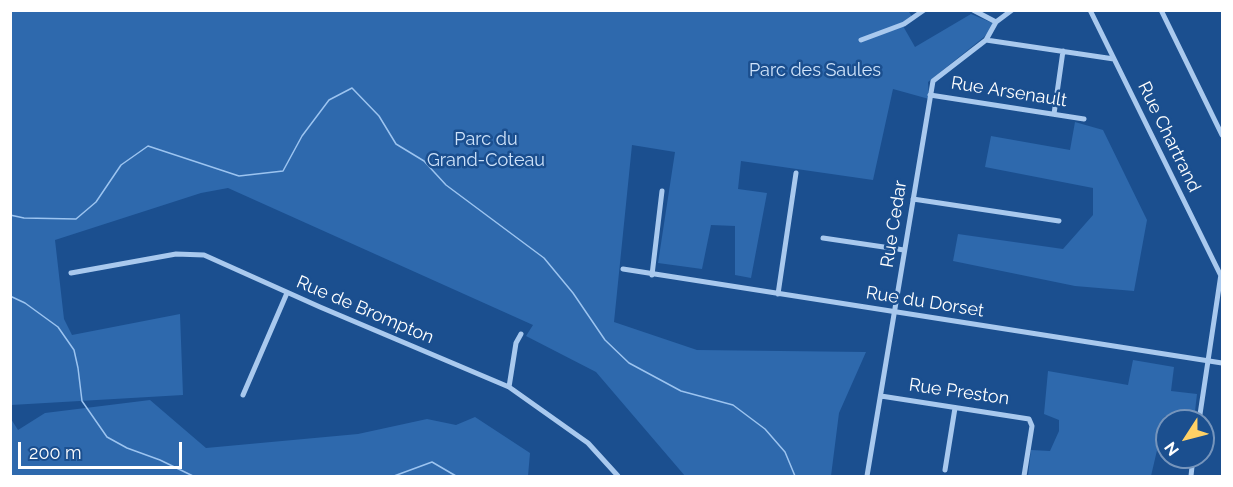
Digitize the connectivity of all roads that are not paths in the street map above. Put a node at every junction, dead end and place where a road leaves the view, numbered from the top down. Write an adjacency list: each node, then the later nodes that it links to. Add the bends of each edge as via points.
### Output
1 (924, 10): 7 (street, via 902,25)
2 (973, 10): 6 (street)
3 (1012, 10): 6 (street, Rue Cedar)
4 (1090, 10): 10 (street, Rue Chartrand)
5 (1161, 10): 14 (street)
6 (996, 22): 8 (street, Rue Cedar)
7 (861, 40)
8 (986, 40): 9 (street); 11 (street, Rue Cedar, via 933,81)
9 (1063, 51): 10 (street); 12 (street)
10 (1114, 59): 23 (street, Rue Chartrand)
11 (930, 95): 12 (street, Rue Arsenault); 17 (street, Rue Cedar)
12 (1054, 114): 13 (street, Rue Arsenault)
13 (1084, 119)
14 (1222, 135)
15 (796, 172): 26 (street)
16 (662, 191): 24 (street)
17 (914, 199): 18 (street); 20 (street, Rue Cedar)
18 (1059, 221)
19 (823, 238): 20 (street)
20 (904, 250): 27 (street, Rue Cedar)
21 (623, 269): 24 (street, Rue du Dorset)
22 (71, 273): 25 (street, Rue de Brompton, via 176,254 204,255)
23 (1222, 274): 29 (street)
24 (652, 275): 26 (street, Rue du Dorset)
25 (287, 293): 31 (street, Rue de Brompton); 32 (street)
26 (778, 294): 27 (street, Rue du Dorset)
27 (894, 312): 29 (street, Rue du Dorset); 33 (street, Rue Cedar)
28 (521, 334): 31 (street)
29 (1208, 360): 30 (street, Rue du Dorset); 35 (street)
30 (1222, 363)
31 (509, 387): 37 (street, Rue de Brompton, via 588,443)
32 (243, 395)
33 (881, 396): 34 (street, Rue Preston); 38 (street, Rue Cedar)
34 (955, 408): 36 (street); 39 (street, Rue Preston, via 1022,416 1031,421)
35 (1201, 409)
36 (945, 470)
37 (618, 477)
38 (867, 477)
39 (1024, 477)

